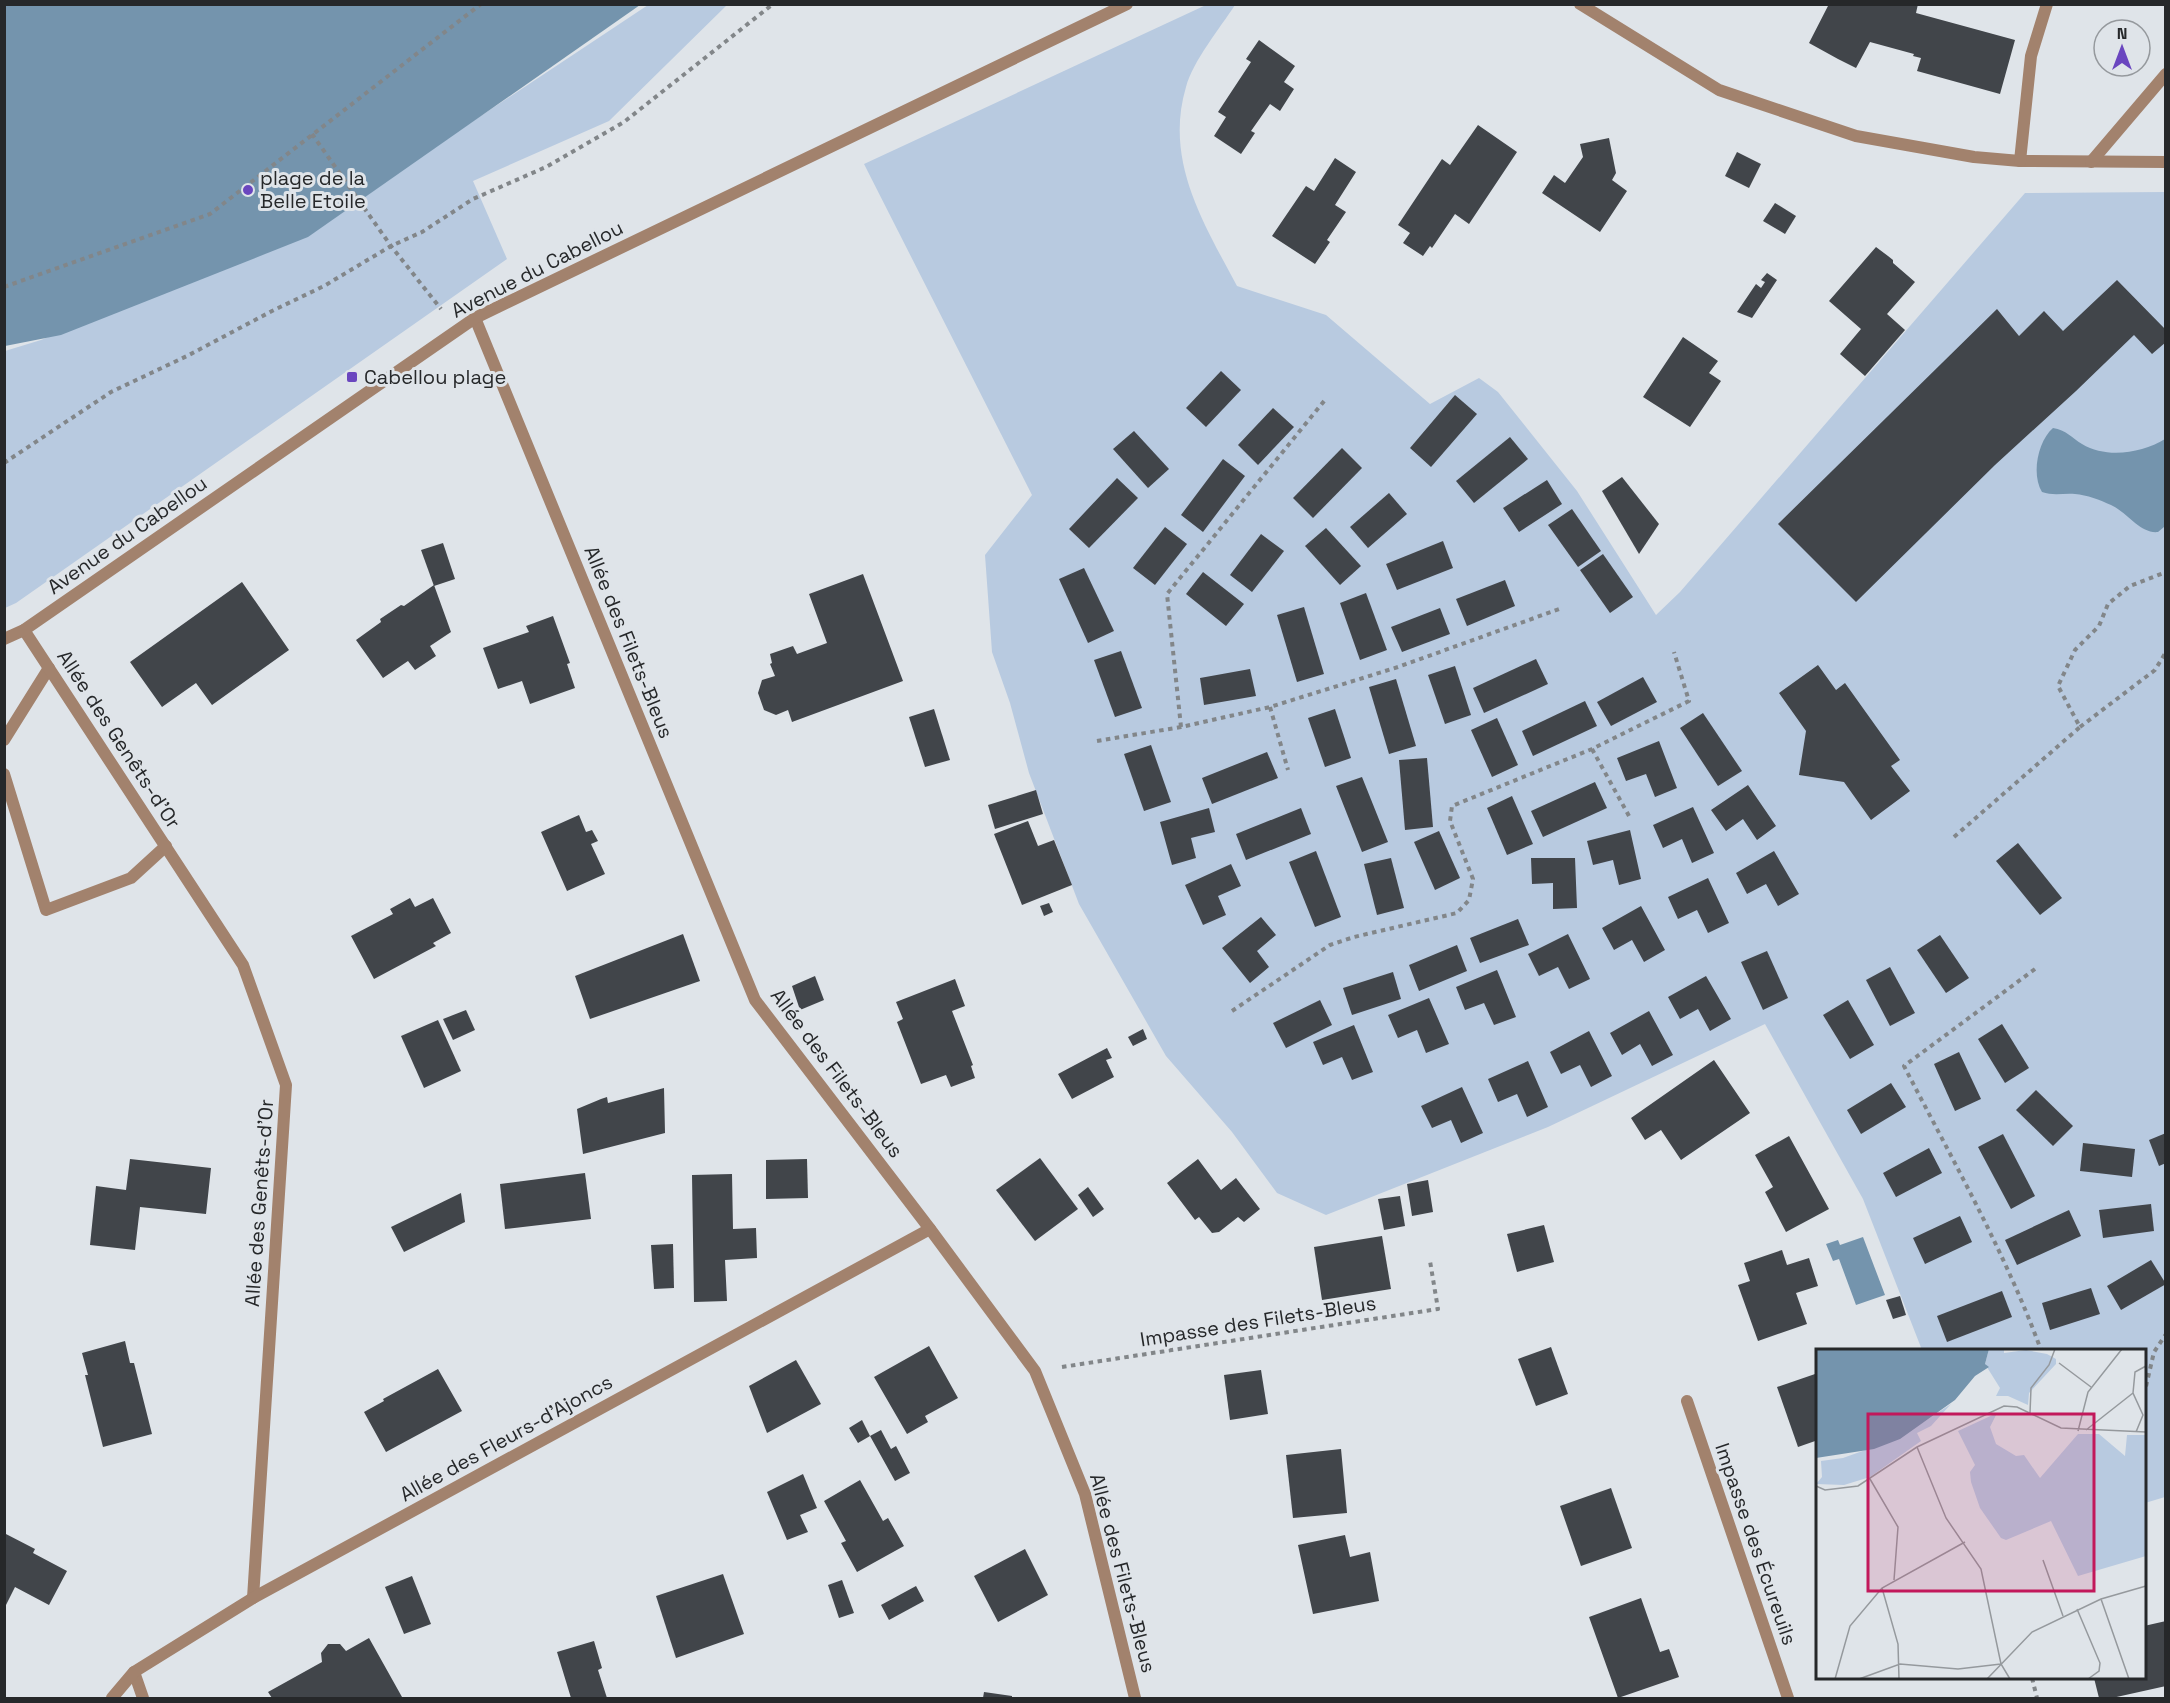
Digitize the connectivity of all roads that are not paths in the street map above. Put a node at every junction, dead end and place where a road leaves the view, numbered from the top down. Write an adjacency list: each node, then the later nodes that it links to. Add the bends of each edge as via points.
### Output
1 (1127, 4): 8 (street, Avenue du Cabellou)
2 (1580, 4): 5 (street, via 1719,90 1856,136)
3 (2047, 4): 5 (street, via 2031,56)
4 (2166, 74): 6 (street)
5 (2020, 161): 6 (street)
6 (2091, 162): 7 (street)
7 (2166, 162)
8 (475, 318): 9 (street, Avenue du Cabellou); 15 (street, Allée des Filets-Bleus, via 755,1000)
9 (24, 630): 10 (street, Avenue du Cabellou); 11 (street, Allée des Genêts-d'Or)
10 (4, 639)
11 (49, 668): 12 (street); 14 (street, Allée des Genêts-d'Or)
12 (4, 740)
13 (4, 774): 14 (street, via 46,910 131,878)
14 (166, 846): 17 (street, Allée des Genêts-d'Or, via 243,965 286,1085)
15 (930, 1229): 17 (street, Allée des Fleurs-d'Ajoncs); 21 (street, Allée des Filets-Bleus, via 1035,1371 1085,1494)
16 (1687, 1401): 22 (street, Impasse des Écureuils)
17 (253, 1598): 18 (street, Allée des Fleurs-d'Ajoncs)
18 (134, 1672): 19 (street, Allée des Fleurs-d'Ajoncs); 20 (street)
19 (112, 1698)
20 (143, 1698)
21 (1135, 1698)
22 (1788, 1698)

